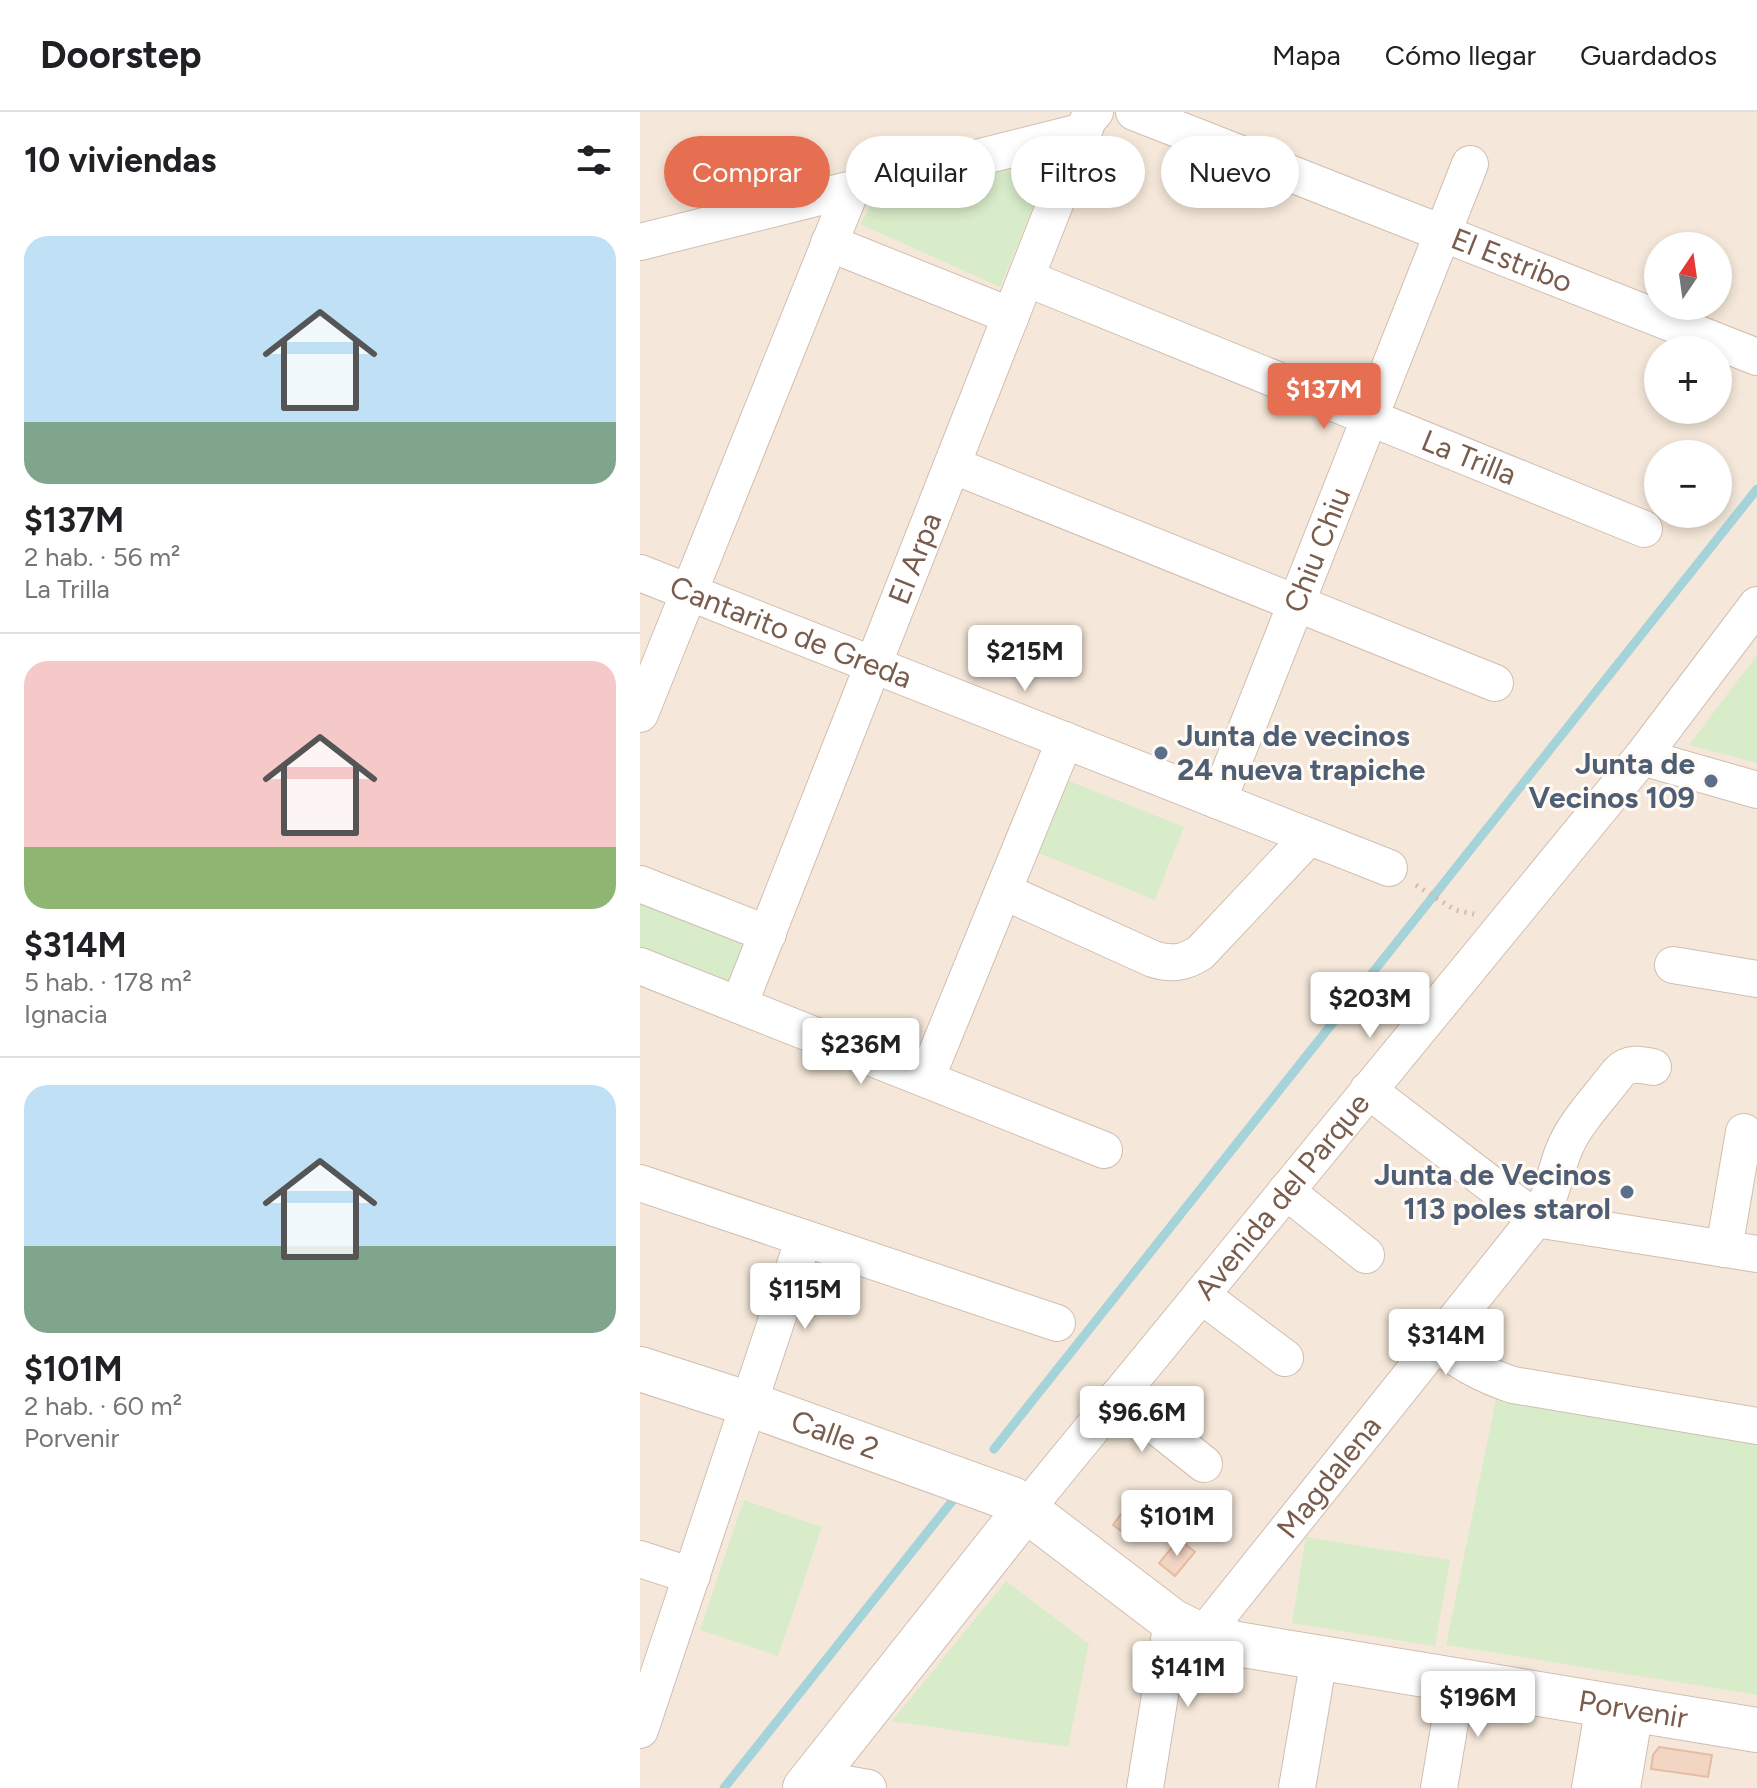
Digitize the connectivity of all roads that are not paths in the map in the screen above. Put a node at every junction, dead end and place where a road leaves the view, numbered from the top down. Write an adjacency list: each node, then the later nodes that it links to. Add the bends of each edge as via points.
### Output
1 (1134, 112): 7 (street, El Estribo)
2 (1090, 121): 3 (street); 10 (street, El Arpa)
3 (995, 148)
4 (1470, 164): 7 (street, Chiu Chiu)
5 (846, 191): 8 (street)
6 (846, 202): 9 (street)
7 (1443, 233): 12 (street, El Estribo); 13 (street, Chiu Chiu)
8 (640, 242)
9 (829, 243): 11 (street); 17 (street)
10 (1026, 278): 11 (street, El Arpa); 13 (street, La Trilla)
11 (1011, 316): 14 (street, El Arpa)
12 (1757, 357)
13 (1370, 417): 15 (street, La Trilla); 18 (street, Chiu Chiu)
14 (952, 465): 18 (street); 20 (street, El Arpa)
15 (1644, 529)
16 (640, 573): 17 (street, Cantarito de Greda)
17 (689, 593): 20 (street, Cantarito de Greda); 22 (street)
18 (1296, 603): 21 (street); 26 (street, Chiu Chiu)
19 (1757, 605): 24 (street, Avenida del Parque)
20 (873, 665): 23 (street, Cantarito de Greda); 31 (street, El Arpa)
21 (1495, 683)
22 (640, 714)
23 (1065, 740): 26 (street, Cantarito de Greda); 30 (street)
24 (1642, 757): 25 (street); 38 (street, Avenida del Parque)
25 (1757, 790)
26 (1218, 801): 27 (street, Cantarito de Greda)
27 (1309, 837): 28 (street, Cantarito de Greda); 30 (street, via 1200,953 1176,963 1153,959)
28 (1403, 877)
29 (640, 884): 31 (street)
30 (1003, 891): 37 (street)
31 (768, 934): 35 (street, El Arpa)
32 (1673, 965): 34 (street)
33 (640, 966): 35 (street)
34 (1757, 979)
35 (739, 1005): 37 (street)
36 (1653, 1067): 43 (street, Magdalena, via 1632,1064 1618,1073 1570,1137)
37 (926, 1079): 40 (street)
38 (1368, 1090): 42 (street, Avenida del Parque); 43 (street)
39 (1744, 1132): 45 (street)
40 (1104, 1150)
41 (640, 1183): 44 (street)
42 (1286, 1191): 46 (street); 47 (street, Avenida del Parque)
43 (1536, 1219): 45 (street); 49 (street, Magdalena)
44 (804, 1238): 48 (street); 53 (street)
45 (1740, 1252)
46 (1366, 1255)
47 (1201, 1295): 50 (street); 52 (street, Avenida del Parque)
48 (1057, 1323)
49 (1435, 1343): 54 (street, via 1467,1366 1513,1385); 59 (street, Magdalena)
50 (1285, 1358)
51 (640, 1369): 53 (street, Calle 2)
52 (1118, 1396): 55 (street); 56 (street, Avenida del Parque)
53 (749, 1404): 56 (street, Calle 2, via 995,1492); 58 (street)
54 (1757, 1426)
55 (1204, 1464)
56 (1026, 1509): 59 (street, Porvenir); 65 (street, Avenida del Parque)
57 (640, 1559): 58 (street)
58 (692, 1576): 63 (street)
59 (1188, 1628): 60 (street, Porvenir, via 1237,1644); 67 (street)
60 (1319, 1658): 61 (street, Porvenir); 68 (street)
61 (1457, 1681): 62 (street, Porvenir); 69 (street)
62 (1619, 1708): 64 (street, Porvenir); 70 (street); 71 (street)
63 (640, 1728)
64 (1757, 1730)
65 (808, 1783): 66 (street)
66 (868, 1788)
67 (1145, 1788)
68 (1297, 1788)
69 (1439, 1788)
70 (1590, 1788)
71 (1622, 1788)

